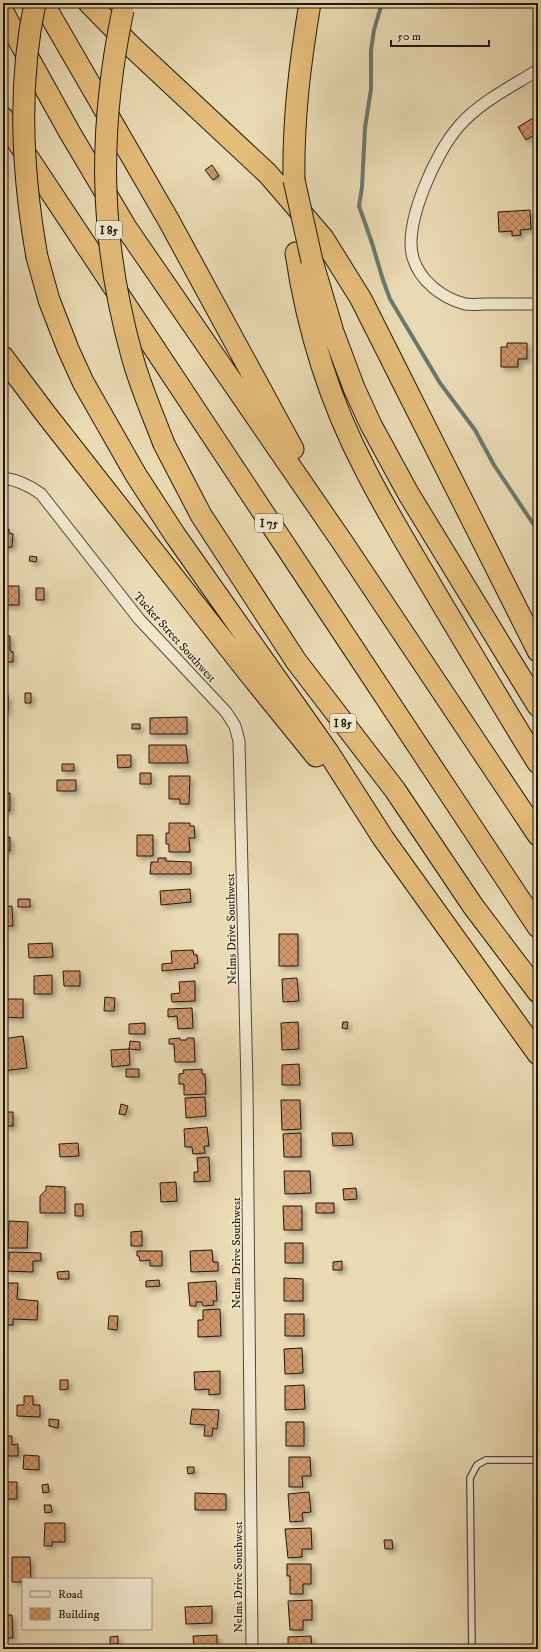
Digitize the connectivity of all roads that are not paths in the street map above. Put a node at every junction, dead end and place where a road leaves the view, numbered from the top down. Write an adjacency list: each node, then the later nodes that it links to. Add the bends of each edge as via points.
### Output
1 (35, 3): 18 (highway, bridge, via 23,96 23,139 28,201 37,257 68,349 82,382 136,475 175,535 328,752)
2 (43, 3): 13 (highway, via 169,221)
3 (89, 3): 14 (highway, via 268,174 323,238 361,299)
4 (310, 3): 9 (highway, bridge, via 301,58 294,151 294,180)
5 (124, 6): 21 (highway, I 85, bridge, via 109,94 105,142 106,212 120,310 143,391 164,444 201,515 296,661 395,790 472,906)
6 (3, 12): 13 (highway, via 127,229)
7 (538, 70): 10 (street, via 482,105 459,126 439,156 426,183 411,233 413,258 417,267 423,278 441,294 466,304)
8 (3, 118): 20 (highway, I 75)
9 (304, 257): 15 (highway, via 354,388 371,425 408,493); 16 (highway, via 301,284 318,350 333,395 364,468 395,526)
10 (538, 304)
11 (4, 359): 18 (highway, via 243,666)
12 (3, 478): 19 (street, Tucker Street Southwest, via 17,480 41,494 139,619 226,712 235,726 239,740)
13 (343, 543): 17 (highway)
14 (538, 651)
15 (538, 706)
16 (538, 763)
17 (538, 835)
18 (384, 838): 22 (highway)
19 (242, 857): 24 (street, Nelms Drive Southwest, via 247,1094)
20 (538, 927)
21 (538, 992)
22 (538, 1054)
23 (538, 1460): 25 (lane, via 486,1460 477,1465 470,1478)
24 (252, 1649)
25 (472, 1649)

